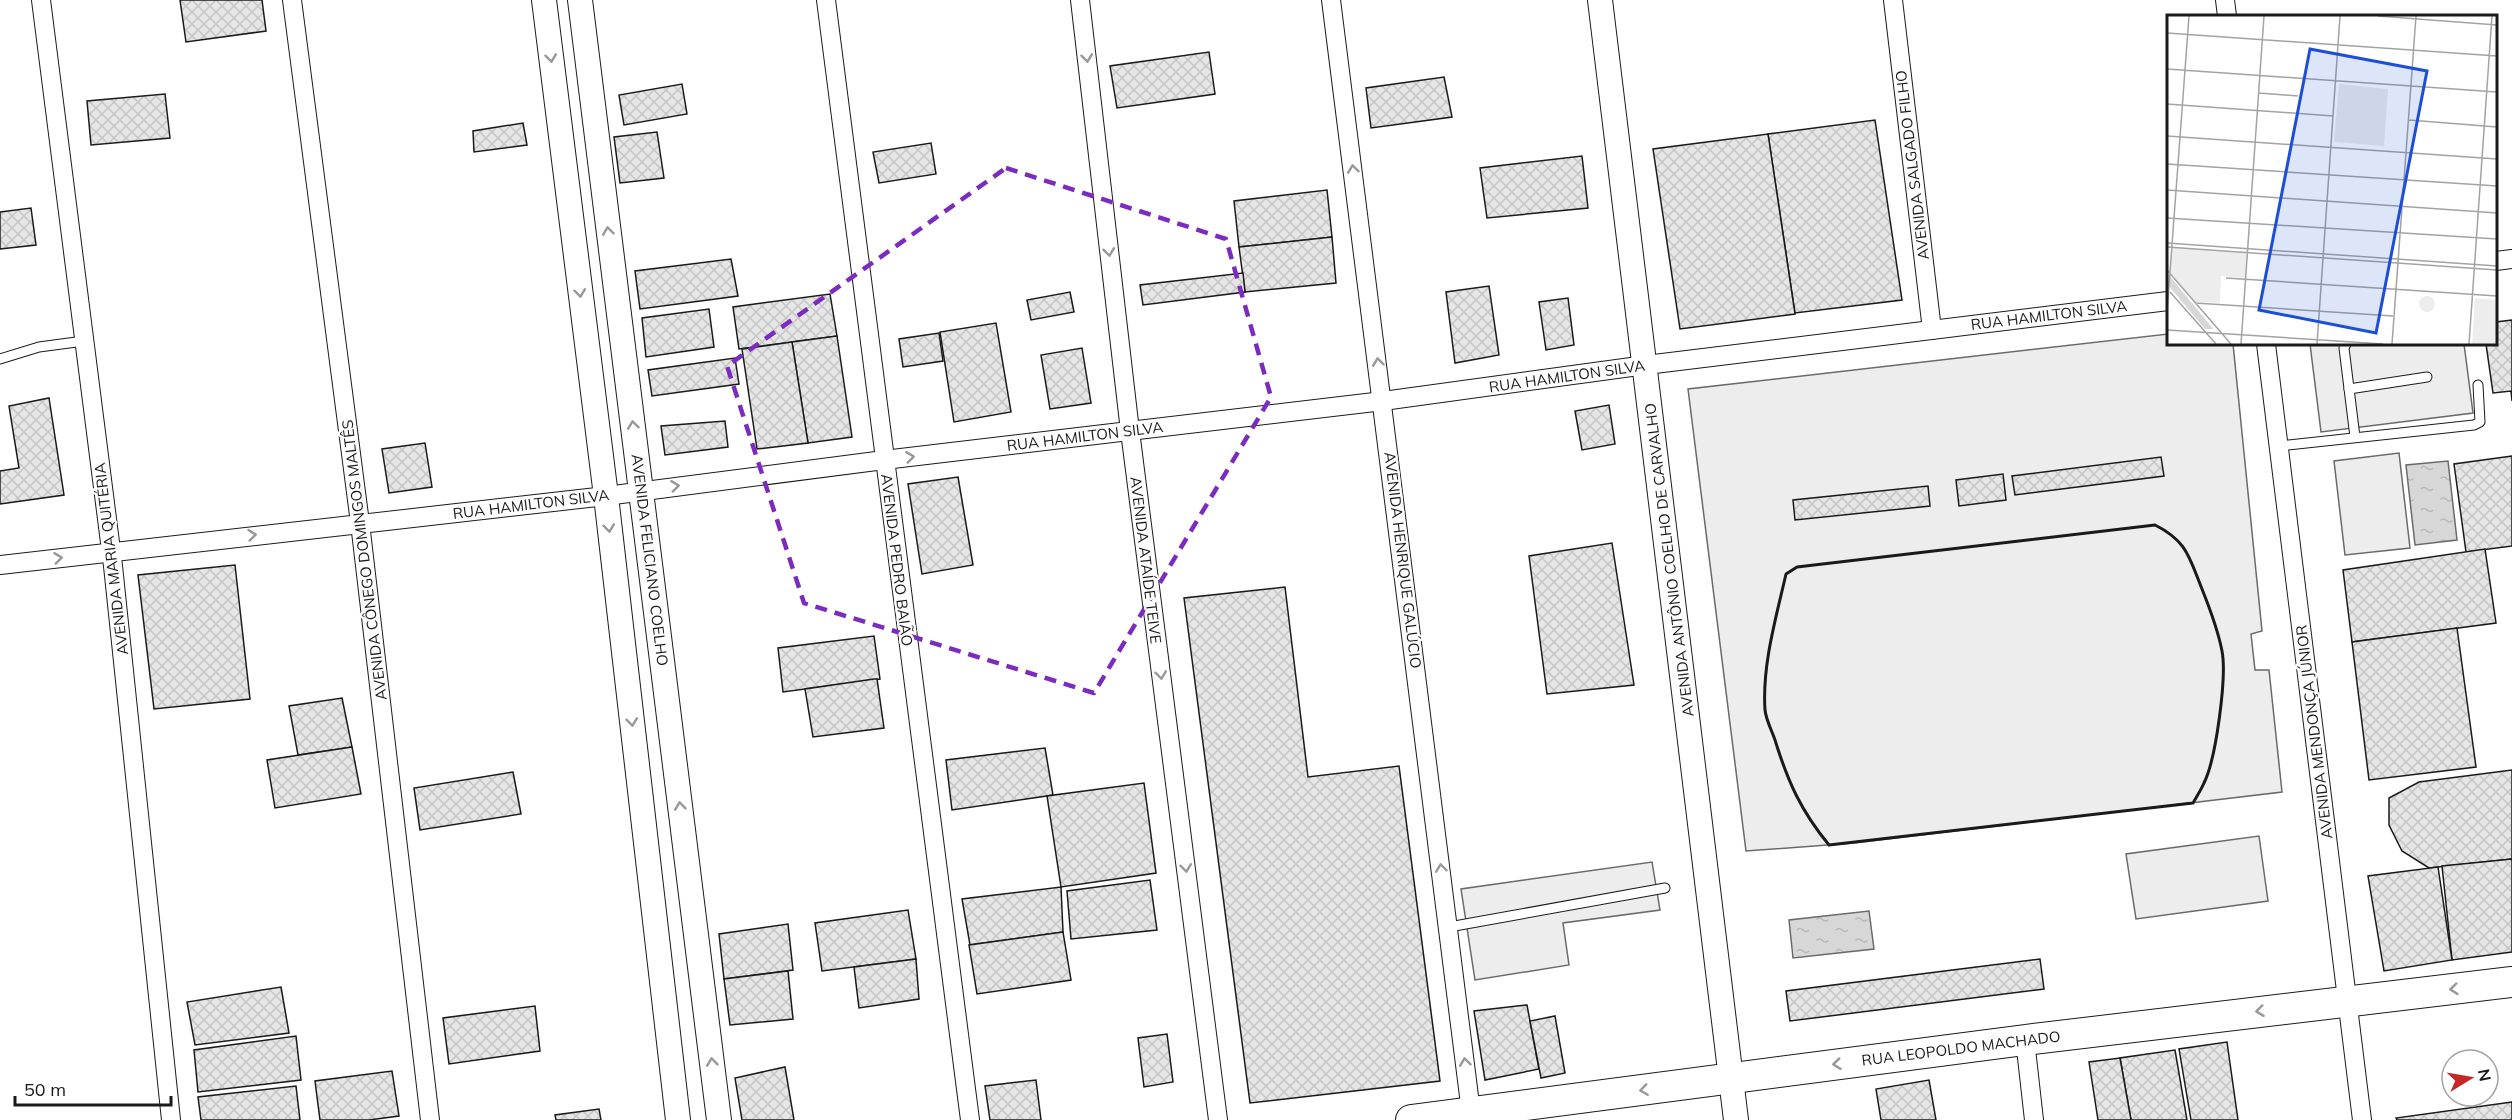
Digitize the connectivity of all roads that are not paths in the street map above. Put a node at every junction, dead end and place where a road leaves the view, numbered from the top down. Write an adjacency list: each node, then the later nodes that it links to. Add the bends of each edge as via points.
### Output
1 (41, 0): 18 (street, AVENIDA MARIA QUITÉRIA)
2 (292, 0): 33 (street, AVENIDA CÔNEGO DOMINGOS MALTÊS)
3 (544, 0): 13 (street, one-way to 13)
4 (580, 0): 12 (street, AVENIDA FELICIANO COELHO)
5 (826, 0): 30 (street, AVENIDA PEDRO BAIÃO)
6 (1080, 0): 27 (street, AVENIDA ATAÍDE TEIVE, one-way to 27)
7 (1331, 0): 26 (street, AVENIDA HENRIQUE GALÚCIO, one-way to 7)
8 (1600, 0): 22 (street, AVENIDA ANTÔNIO COELHO DE CARVALHO)
9 (1893, 0): 17 (street, AVENIDA SALGADO FILHO)
10 (2225, 0): 11 (street)
11 (2227, 15)
12 (597, 150): 13 (street); 31 (street, AVENIDA FELICIANO COELHO, one-way to 12)
13 (562, 154): 32 (street, one-way to 32)
14 (2512, 259): 15 (street)
15 (2497, 261)
16 (2167, 301): 17 (street, RUA HAMILTON SILVA)
17 (1932, 330): 22 (street, RUA HAMILTON SILVA)
18 (84, 341): 21 (lane); 34 (street, AVENIDA MARIA QUITÉRIA)
19 (2266, 345): 29 (street, AVENIDA MENDONÇA JÚNIOR)
20 (2346, 345): 25 (lane)
21 (0, 359)
22 (1646, 365): 26 (street, RUA HAMILTON SILVA); 43 (street, AVENIDA ANTÔNIO COELHO DE CARVALHO)
23 (2427, 377): 25 (lane)
24 (2478, 385): 28 (lane, via 2480,422)
25 (2349, 389): 28 (lane)
26 (1383, 401): 27 (street, RUA HAMILTON SILVA); 39 (street, AVENIDA HENRIQUE GALÚCIO, one-way to 26)
27 (1130, 430): 30 (street, RUA HAMILTON SILVA, one-way to 27); 50 (street, AVENIDA ATAÍDE TEIVE, one-way to 50)
28 (2355, 436): 29 (lane)
29 (2279, 446): 41 (street, AVENIDA MENDONÇA JÚNIOR)
30 (884, 460): 31 (street, RUA HAMILTON SILVA, one-way to 30); 49 (street, AVENIDA PEDRO BAIÃO)
31 (641, 490): 32 (street, RUA HAMILTON SILVA); 36 (street, AVENIDA FELICIANO COELHO, one-way to 31)
32 (606, 496): 33 (street, RUA HAMILTON SILVA); 37 (street, one-way to 37)
33 (360, 523): 34 (street, RUA HAMILTON SILVA, one-way to 33); 46 (street, AVENIDA CÔNEGO DOMINGOS MALTÊS)
34 (111, 551): 35 (street, RUA HAMILTON SILVA, one-way to 34); 45 (street, AVENIDA MARIA QUITÉRIA)
35 (0, 565)
36 (686, 849): 37 (street); 48 (street, AVENIDA FELICIANO COELHO, one-way to 36)
37 (648, 854): 47 (street)
38 (1665, 888): 39 (lane)
39 (1449, 927): 44 (street, AVENIDA HENRIQUE GALÚCIO, one-way to 39)
40 (2512, 982): 41 (main road, RUA LEOPOLDO MACHADO, one-way to 41)
41 (2347, 1000): 42 (main road, RUA LEOPOLDO MACHADO, one-way to 42); 54 (street, AVENIDA MENDONÇA JÚNIOR)
42 (2025, 1040): 43 (main road, RUA LEOPOLDO MACHADO, one-way to 43); 53 (street)
43 (1732, 1078): 44 (main road, RUA LEOPOLDO MACHADO, one-way to 44); 52 (street, AVENIDA ANTÔNIO COELHO DE CARVALHO)
44 (1472, 1116): 51 (main road, RUA LEOPOLDO MACHADO)
45 (171, 1120)
46 (430, 1120)
47 (678, 1120)
48 (719, 1120)
49 (970, 1120)
50 (1218, 1120)
51 (1411, 1120)
52 (1736, 1120)
53 (2034, 1120)
54 (2361, 1120)

